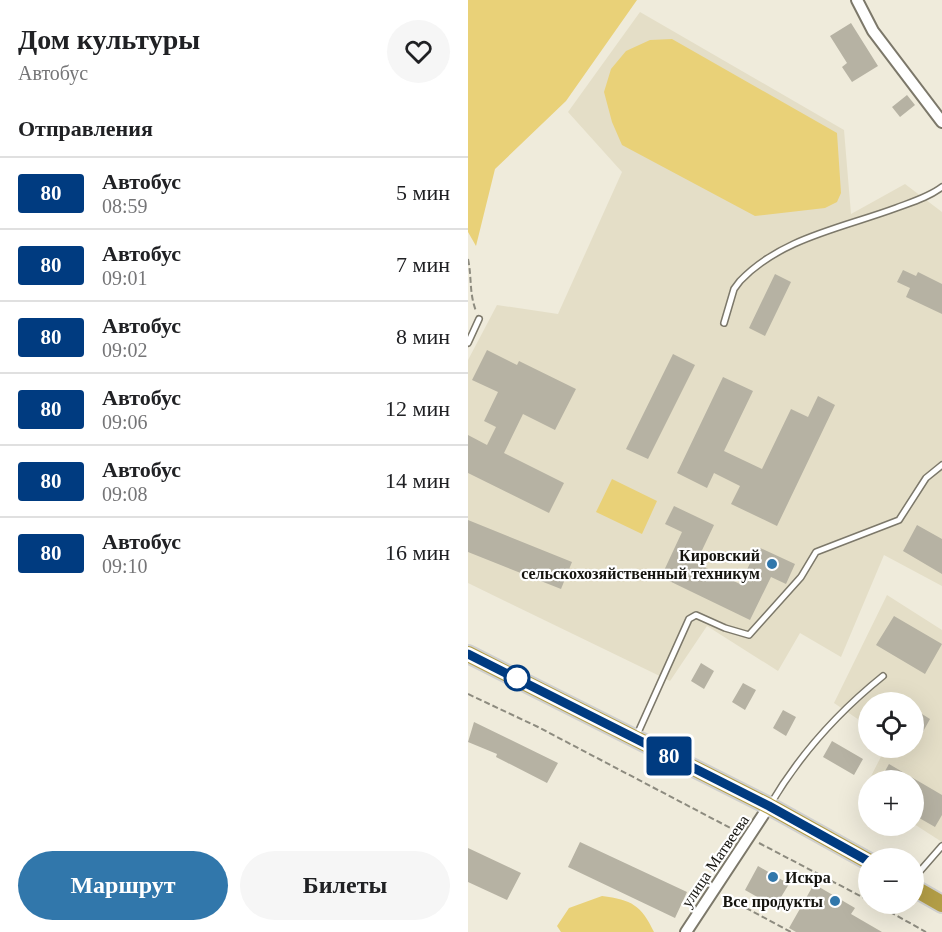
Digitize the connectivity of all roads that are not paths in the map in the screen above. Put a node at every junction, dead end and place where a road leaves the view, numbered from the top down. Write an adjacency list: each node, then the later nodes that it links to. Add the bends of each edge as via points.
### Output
1 (857, 0): 2 (street, via 873,31)
2 (942, 122)
3 (942, 187): 5 (lane, via 861,221 788,245 740,281)
4 (479, 319): 6 (lane)
5 (724, 323)
6 (468, 343)
7 (942, 465): 10 (lane, via 926,478 899,520 816,552 801,577 749,635 696,615 689,619)
8 (468, 654): 10 (highway)
9 (883, 676): 11 (lane, via 848,704 808,748)
10 (635, 739): 11 (highway)
11 (769, 806): 13 (highway); 17 (street, улица Матвеева)
12 (941, 850): 14 (lane)
13 (858, 855)
14 (924, 868)
15 (924, 894): 16 (highway)
16 (942, 904)
17 (686, 932)

